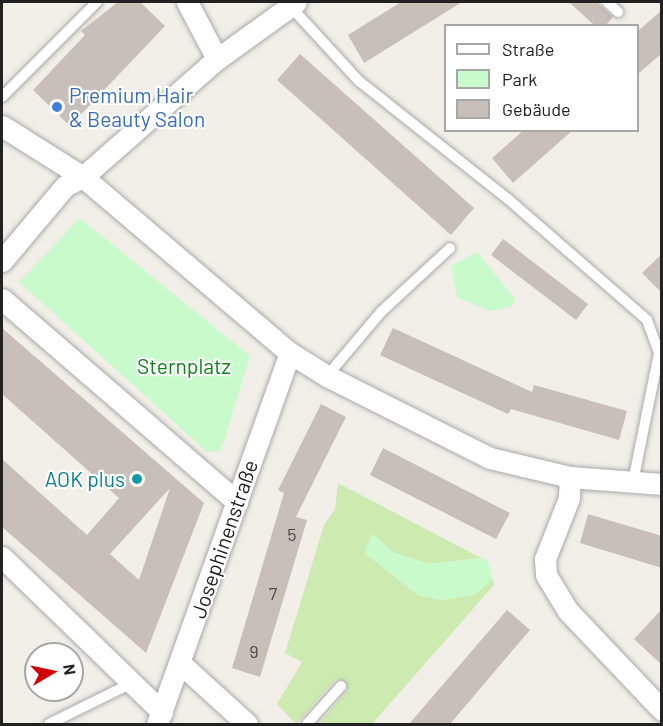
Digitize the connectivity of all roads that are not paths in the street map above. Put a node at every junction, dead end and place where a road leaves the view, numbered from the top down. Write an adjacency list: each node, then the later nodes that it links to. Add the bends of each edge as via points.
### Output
1 (97, 2): 7 (lane)
2 (187, 2): 6 (street)
3 (607, 2): 5 (lane)
4 (293, 4): 6 (street); 16 (lane, via 359,81 570,250 647,320 659,353)
5 (618, 12)
6 (217, 59): 9 (street)
7 (2, 97)
8 (2, 126): 9 (street)
9 (83, 177): 11 (street, via 48,202); 13 (street)
10 (450, 248): 14 (lane, via 381,312)
11 (2, 261)
12 (2, 299): 18 (street)
13 (290, 353): 14 (street); 18 (street, Josephinenstraße)
14 (327, 376): 15 (street, via 490,458)
15 (570, 477): 16 (street); 23 (street, via 569,498 545,559 546,575 568,611)
16 (633, 482): 17 (street)
17 (662, 484)
18 (237, 502): 20 (street, Josephinenstraße)
19 (2, 556): 21 (street)
20 (180, 663): 24 (street, Josephinenstraße); 26 (street)
21 (132, 683): 24 (street); 25 (lane)
22 (340, 686): 27 (lane)
23 (662, 710)
24 (159, 718)
25 (49, 724)
26 (247, 724)
27 (307, 724)

